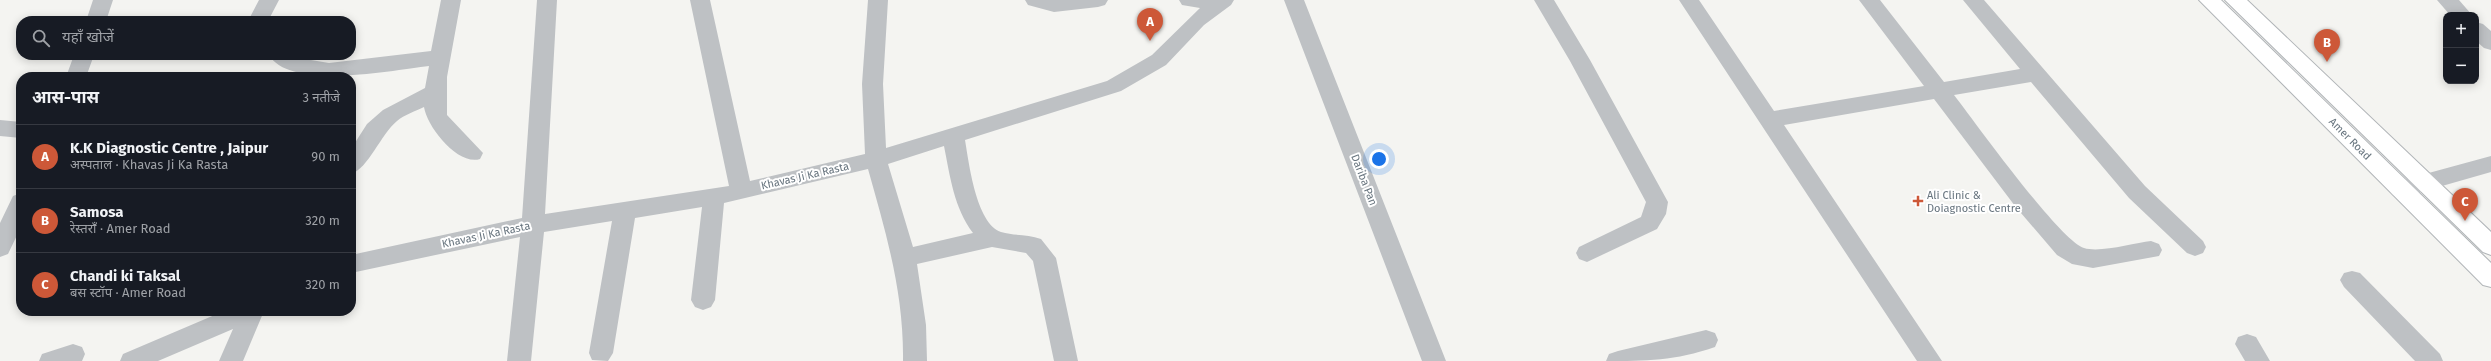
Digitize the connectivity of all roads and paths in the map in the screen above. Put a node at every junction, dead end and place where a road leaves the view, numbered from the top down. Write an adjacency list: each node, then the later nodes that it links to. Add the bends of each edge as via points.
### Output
1 (103, 0): 20 (street)
2 (270, 0): 21 (street)
3 (451, 0): 24 (street)
4 (547, 0): 45 (street)
5 (700, 0): 41 (street)
6 (878, 0): 37 (street, via 872,88)
7 (1035, 0): 8 (street, via 1054,5)
8 (1098, 0)
9 (1189, 0): 18 (street)
10 (1294, 0): 67 (street, Dariba Pan)
11 (1544, 0): 51 (street, via 1580,60 1657,202 1649,222)
12 (1690, 0): 31 (street)
13 (1869, 0): 29 (street)
14 (1973, 0): 28 (street)
15 (2209, 0): 40 (main road, Amer Road)
16 (2235, 0): 39 (main road, Amer Road)
17 (2446, 0): 19 (street)
18 (1221, 2): 34 (street, Khavas Ji Ka Rasta, via 1197,20 1159,60 1114,86)
19 (2459, 12)
20 (98, 16)
21 (261, 16)
22 (2479, 31): 23 (street)
23 (2491, 44)
24 (442, 57): 26 (street, via 329,70 301,66); 30 (street)
25 (82, 60): 27 (street)
26 (289, 60)
27 (78, 72)
28 (2035, 74): 29 (street); 49 (street, via 2136,192)
29 (1938, 90): 31 (street); 50 (street, via 2023,200 2065,249 2080,257 2093,259)
30 (435, 92): 35 (street, via 436,115 449,132); 36 (street, via 390,115 375,130)
31 (1768, 120): 61 (street)
32 (0, 128): 33 (street)
33 (16, 130)
34 (953, 135): 37 (street, Khavas Ji Ka Rasta); 46 (street, via 971,212 977,225)
35 (472, 153)
36 (356, 158)
37 (876, 159): 41 (street, Khavas Ji Ka Rasta); 52 (street, via 894,217)
38 (2491, 164): 39 (street)
39 (2424, 182): 40 (street); 48 (main road, Amer Road)
40 (2400, 189): 54 (main road, Amer Road)
41 (741, 191): 42 (street, Khavas Ji Ka Rasta)
42 (714, 196): 43 (street, Khavas Ji Ka Rasta); 56 (street)
43 (625, 210): 45 (street, Khavas Ji Ka Rasta); 60 (street)
44 (16, 217): 47 (street)
45 (533, 224): 53 (street, Khavas Ji Ka Rasta); 64 (street)
46 (993, 238): 52 (street); 66 (street, via 1034,245 1044,258)
47 (8, 242)
48 (2491, 246)
49 (2195, 247)
50 (2151, 250)
51 (1587, 253)
52 (903, 258): 65 (street, via 916,332)
53 (356, 263)
54 (2491, 278)
55 (2352, 280): 69 (street)
56 (704, 300)
57 (239, 316): 62 (street)
58 (249, 316): 63 (street)
59 (1706, 340): 68 (street)
60 (601, 353)
61 (1923, 360)
62 (132, 361)
63 (231, 361)
64 (519, 361)
65 (915, 361)
66 (1066, 361)
67 (1434, 361)
68 (1618, 361)
69 (2430, 361)

